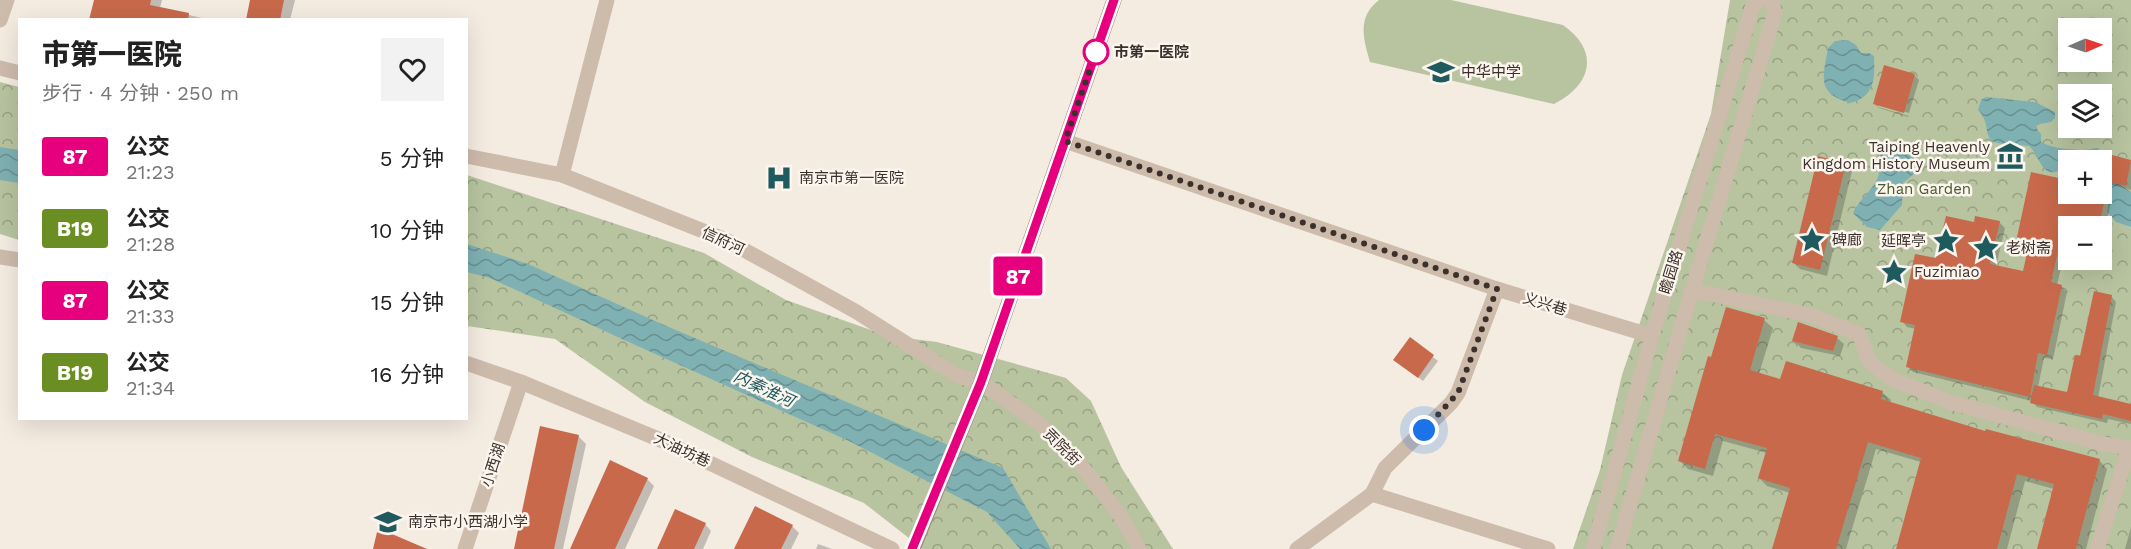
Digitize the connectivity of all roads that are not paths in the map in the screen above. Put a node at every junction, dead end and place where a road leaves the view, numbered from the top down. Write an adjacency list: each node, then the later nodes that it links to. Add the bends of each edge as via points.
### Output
1 (7, 0): 6 (street)
2 (607, 0): 11 (street)
3 (1114, 0): 9 (main road)
4 (1759, 0): 16 (street, 瞻园路, via 1753,5)
5 (1771, 0): 15 (street, 瞻园路, via 1775,12)
6 (0, 20)
7 (0, 68): 8 (street)
8 (18, 72)
9 (1065, 141): 14 (street, 义兴巷); 23 (main road)
10 (468, 156): 11 (street, 信府河)
11 (561, 175): 21 (street, 信府河, via 726,240 855,311)
12 (0, 257): 13 (street)
13 (18, 260)
14 (1497, 289): 16 (street, 义兴巷); 25 (street, via 1458,393 1385,468)
15 (1692, 290): 17 (street, 瞻园路); 24 (street, via 1810,315 1859,334 1870,363 1894,380 1950,402)
16 (1653, 333): 17 (street, via 1663,345 1671,345); 18 (street, 瞻园路)
17 (1678, 336): 20 (street, 瞻园路)
18 (1645, 362): 20 (street, via 1652,354 1660,354 1668,361); 32 (street, 瞻园路)
19 (468, 364): 22 (street, 大油坊巷)
20 (1668, 369): 33 (street, 瞻园路)
21 (958, 376): 23 (street, 贡院街)
22 (520, 382): 27 (street, 小西湖); 28 (street, 大油坊巷, via 663,441)
23 (981, 382): 26 (main road); 29 (street, 贡院街, via 1036,421 1077,460 1120,515)
24 (2131, 450): 34 (street)
25 (1372, 494): 30 (street); 31 (street)
26 (913, 548)
27 (465, 549)
28 (892, 549)
29 (1138, 549)
30 (1297, 549)
31 (1548, 549)
32 (1593, 549)
33 (1617, 549)
34 (2097, 549)

